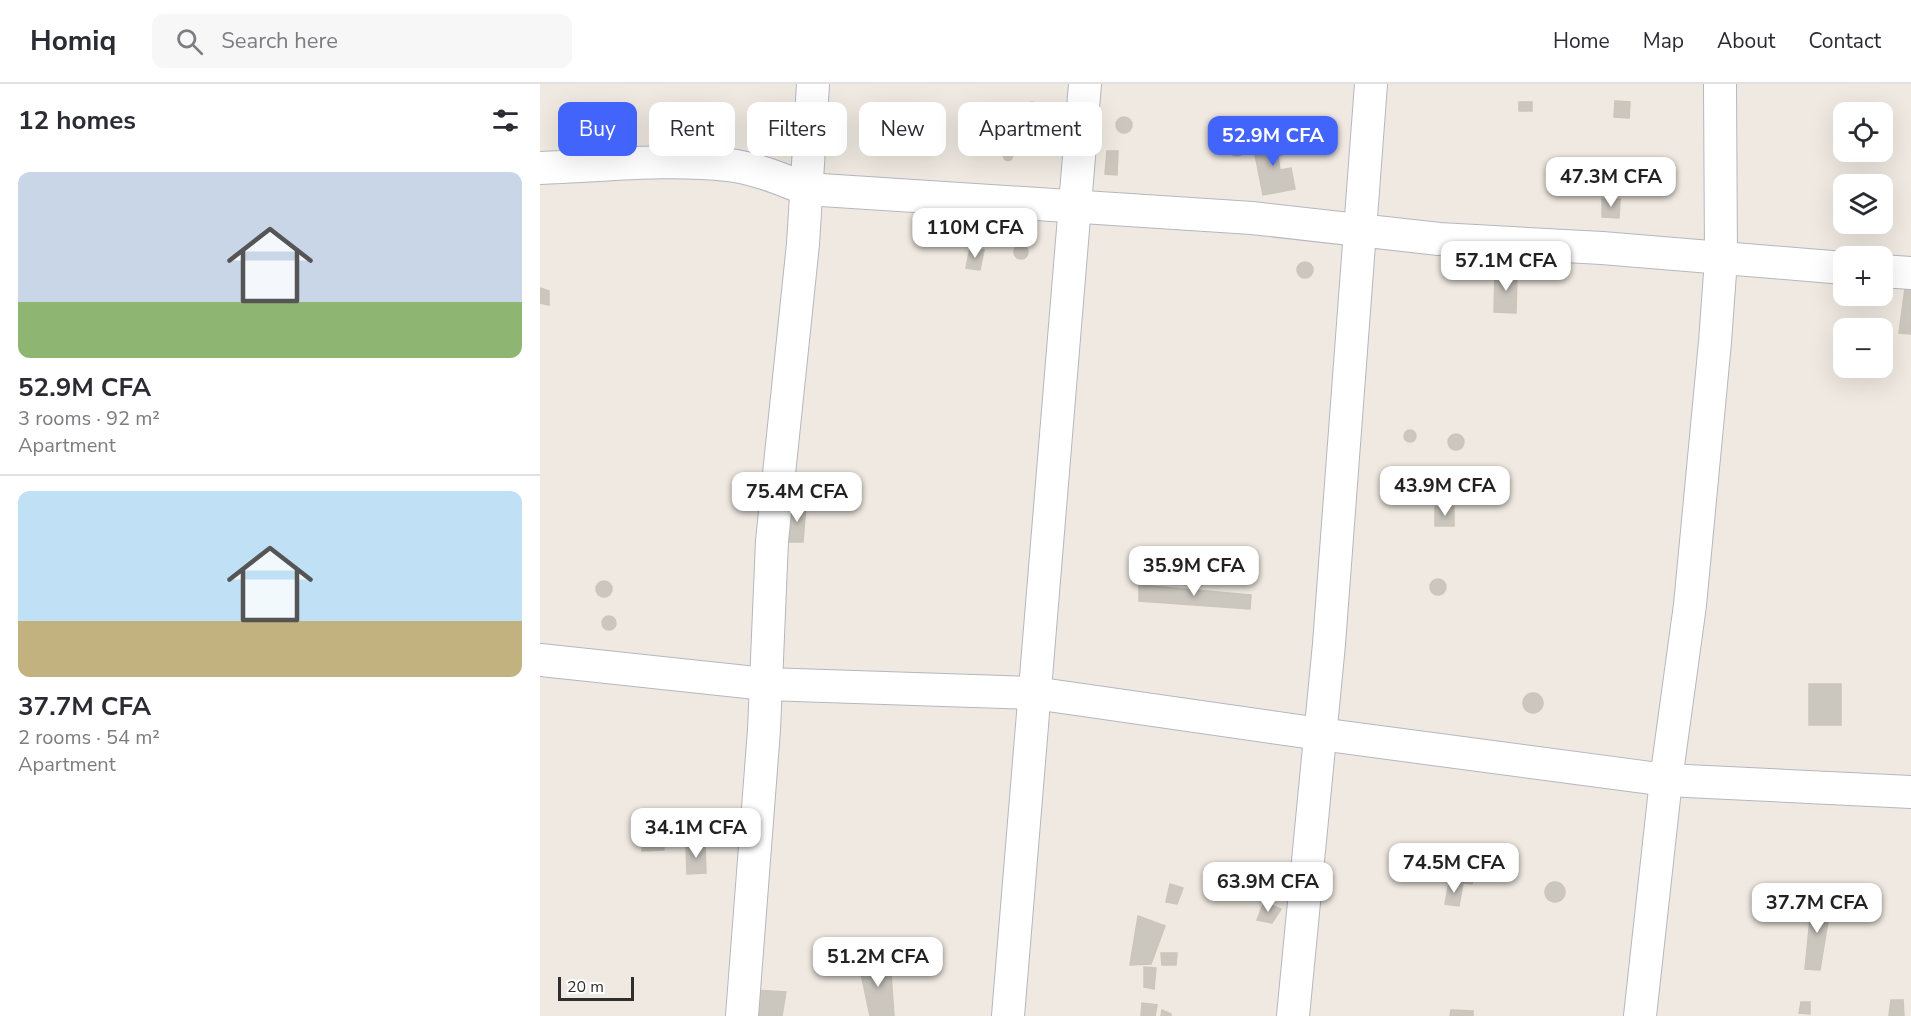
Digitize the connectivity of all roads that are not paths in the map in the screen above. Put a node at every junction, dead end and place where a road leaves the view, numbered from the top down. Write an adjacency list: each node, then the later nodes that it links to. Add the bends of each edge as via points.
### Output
1 (813, 84): 6 (street)
2 (1085, 84): 7 (street)
3 (1371, 84): 8 (street)
4 (1720, 84): 9 (street)
5 (540, 168): 6 (street, via 683,162 729,165 767,173)
6 (806, 189): 7 (street); 14 (street, via 772,541)
7 (1075, 208): 8 (street, via 1252,218); 15 (street)
8 (1359, 230): 9 (street); 16 (street)
9 (1721, 259): 10 (street); 17 (street, via 1690,605)
10 (1833, 267)
11 (1893, 272): 12 (street)
12 (1911, 273)
13 (540, 660): 14 (street)
14 (766, 684): 15 (street); 19 (street)
15 (1034, 693): 16 (street); 20 (street)
16 (1320, 734): 17 (street); 21 (street)
17 (1666, 780): 18 (street); 22 (street)
18 (1911, 792)
19 (742, 1016)
20 (1008, 1016)
21 (1293, 1016)
22 (1640, 1016)

